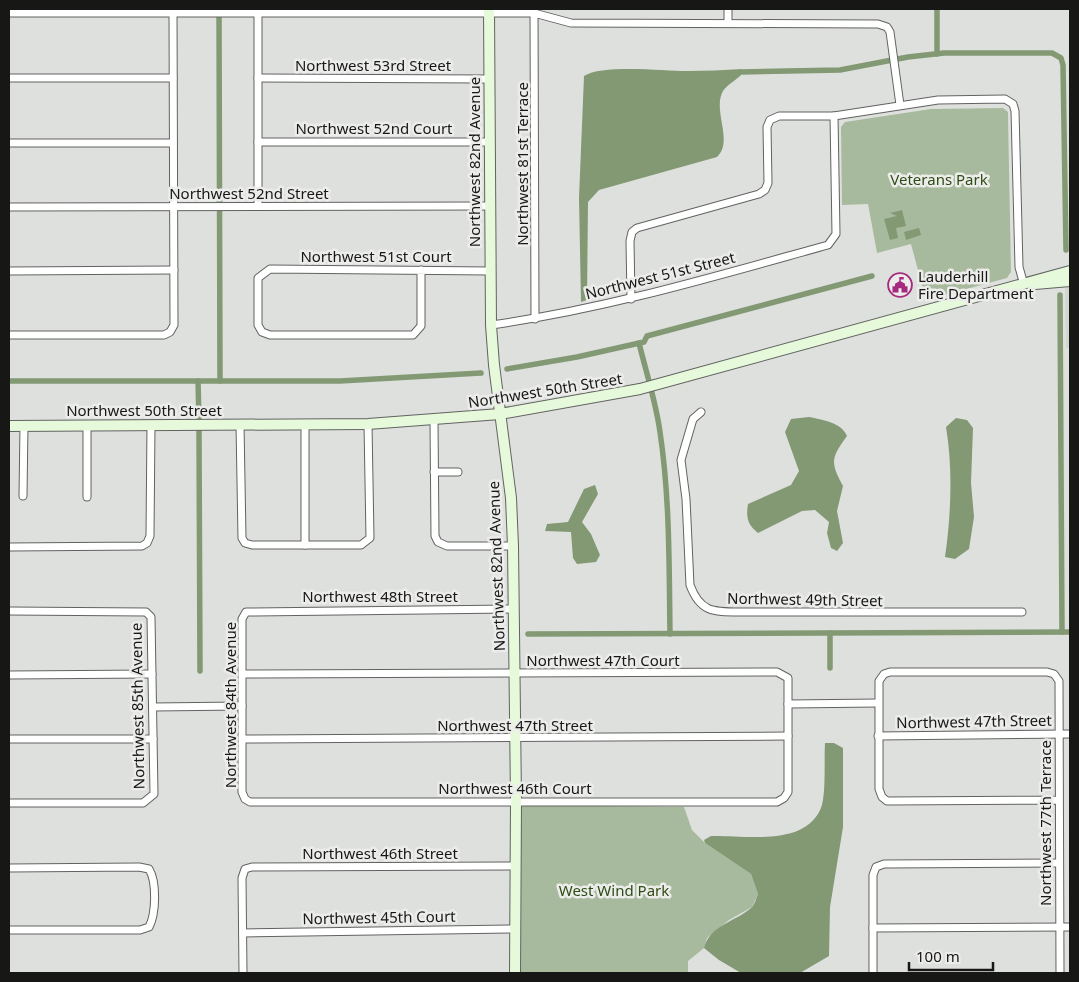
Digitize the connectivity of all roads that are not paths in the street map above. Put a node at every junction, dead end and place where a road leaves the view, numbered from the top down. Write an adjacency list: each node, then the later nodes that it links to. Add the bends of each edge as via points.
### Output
1 (728, 9): 7 (street)
2 (173, 11): 5 (street); 6 (street); 9 (street)
3 (489, 11): 4 (street); 6 (street); 11 (street, Northwest 82nd Avenue)
4 (534, 11): 7 (street, via 570,23); 30 (street, Northwest 81st Terrace)
5 (9, 13)
6 (258, 13): 10 (street)
7 (728, 23): 12 (street, via 887,26)
8 (9, 78): 9 (street)
9 (173, 78): 17 (street)
10 (258, 78): 11 (street, Northwest 53rd Street); 14 (street)
11 (488, 79): 15 (street, Northwest 82nd Avenue)
12 (900, 105): 13 (street); 28 (street, via 938,100 995,99 1005,99 1013,104 1019,267)
13 (834, 116): 29 (street, Northwest 51st Street, via 836,234 833,241); 29 (street, via 778,116 770,120 767,127 766,190 632,232)
14 (258, 142): 15 (street, Northwest 52nd Court); 18 (street)
15 (489, 142): 19 (street, Northwest 82nd Avenue)
16 (9, 143): 17 (street)
17 (173, 143): 21 (street)
18 (258, 206): 19 (street, Northwest 52nd Street); 21 (street, Northwest 52nd Street)
19 (489, 206): 26 (street, Northwest 82nd Avenue)
20 (9, 207): 21 (street, Northwest 52nd Street)
21 (174, 207): 22 (street)
22 (174, 270): 25 (street); 32 (street, via 174,325 164,335)
23 (421, 270): 23 (street, Northwest 51st Court, via 270,269 258,278 258,325 262,332 270,335 413,335 421,326); 26 (street, Northwest 51st Court)
24 (1070, 270): 28 (street, Northwest 50th Street)
25 (9, 271)
26 (490, 271): 31 (street, Northwest 82nd Avenue)
27 (1070, 281): 28 (street)
28 (1024, 285): 34 (street, Northwest 50th Street, via 645,388)
29 (631, 299): 30 (street, Northwest 51st Street)
30 (535, 319): 31 (street, Northwest 51st Street)
31 (491, 325): 34 (street, Northwest 82nd Avenue)
32 (9, 335)
33 (701, 412): 53 (street, Northwest 49th Street, via 694,419 681,460 690,585 703,607 717,612)
34 (500, 414): 35 (street, Northwest 50th Street); 48 (street, Northwest 82nd Avenue, via 511,498)
35 (434, 421): 37 (street, Northwest 50th Street); 43 (street)
36 (240, 424): 39 (street, Northwest 50th Street); 42 (street, Northwest 50th Street); 47 (street, via 242,538 252,545)
37 (368, 424): 39 (street, Northwest 50th Street); 47 (street, via 370,538 361,545)
38 (87, 425): 41 (street, Northwest 50th Street); 42 (street, Northwest 50th Street); 46 (street)
39 (305, 425): 47 (street)
40 (9, 426): 41 (street, Northwest 50th Street)
41 (24, 426): 45 (street)
42 (151, 426): 49 (street, via 150,536 147,543 142,546)
43 (434, 472): 44 (street); 48 (street, via 435,536 438,542 446,546)
44 (458, 472)
45 (23, 496)
46 (87, 498)
47 (305, 545)
48 (513, 546): 50 (street, Northwest 82nd Avenue)
49 (9, 547)
50 (514, 609): 52 (street, Northwest 48th Street); 56 (street, Northwest 82nd Avenue)
51 (9, 611): 54 (street, Northwest 85th Avenue, via 146,612 151,617)
52 (246, 612): 55 (street, Northwest 84th Avenue, via 242,619)
53 (1022, 612)
54 (152, 674): 57 (street); 61 (street, Northwest 85th Avenue)
55 (242, 674): 56 (street, Northwest 47th Court); 60 (street, Northwest 84th Avenue)
56 (515, 674): 59 (street, Northwest 47th Court, via 777,672 788,678); 69 (street, Northwest 82nd Avenue)
57 (9, 675)
58 (878, 703): 59 (street); 62 (street, Northwest 77th Terrace, via 879,681 890,672 1047,672 1054,674 1059,681); 65 (street)
59 (788, 704): 64 (street)
60 (242, 706): 61 (street); 66 (street, Northwest 84th Avenue)
61 (153, 707): 68 (street, Northwest 85th Avenue)
62 (1058, 734): 63 (street, Northwest 47th Street); 65 (street, Northwest 47th Street); 71 (street, Northwest 77th Terrace)
63 (1070, 734)
64 (788, 736): 69 (street, Northwest 47th Street); 72 (street, Northwest 46th Court, via 788,792 777,802)
65 (878, 736): 71 (street, via 879,789 887,801)
66 (243, 738): 69 (street, Northwest 47th Street); 70 (street, Northwest 84th Avenue, via 242,792)
67 (9, 739): 68 (street)
68 (153, 739): 73 (street, Northwest 85th Avenue, via 154,794 143,803)
69 (516, 739): 72 (street, Northwest 82nd Avenue)
70 (245, 798): 72 (street, Northwest 46th Court, via 250,802)
71 (1059, 800): 74 (street, Northwest 77th Terrace)
72 (516, 801): 75 (street, Northwest 82nd Avenue)
73 (9, 803)
74 (1059, 863): 77 (street, Northwest 77th Terrace); 79 (street, via 884,864 876,868 873,875)
75 (516, 866): 80 (street, Northwest 82nd Avenue); 82 (street, Northwest 46th Street, via 252,867 245,870 242,878)
76 (9, 868): 81 (street, via 139,867 149,869 153,876 153,920 149,927 140,930)
77 (1059, 927): 78 (street); 79 (street); 86 (street, Northwest 77th Terrace)
78 (1070, 927)
79 (873, 928): 85 (street)
80 (516, 929): 82 (street, Northwest 45th Court); 84 (street, Northwest 82nd Avenue)
81 (9, 930)
82 (242, 933): 83 (street)
83 (243, 973)
84 (515, 973)
85 (873, 973)
86 (1060, 973)

